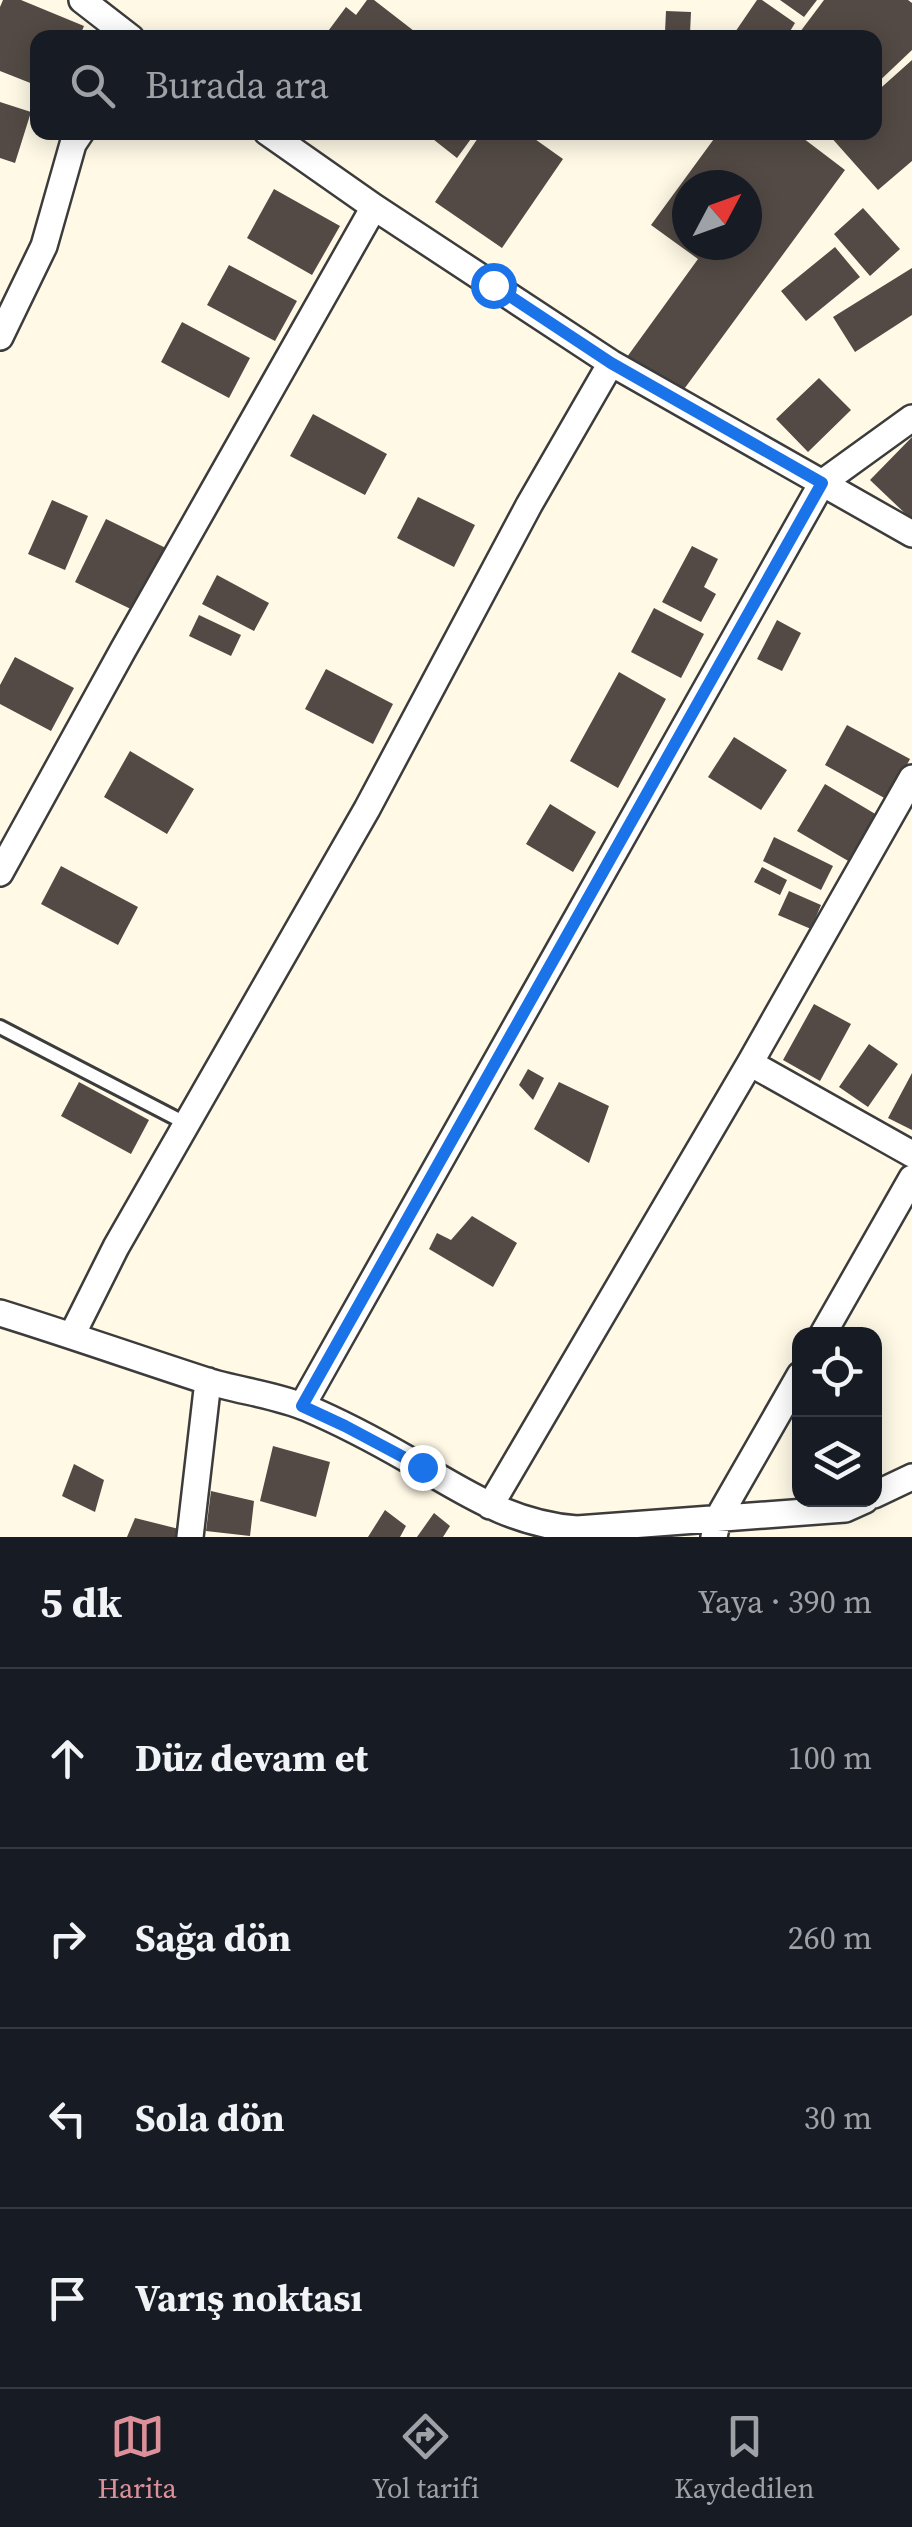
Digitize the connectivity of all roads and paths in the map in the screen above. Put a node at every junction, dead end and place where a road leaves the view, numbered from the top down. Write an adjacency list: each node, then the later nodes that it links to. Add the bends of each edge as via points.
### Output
1 (82, 0): 2 (street)
2 (116, 20)
3 (76, 140): 6 (street, via 44,246)
4 (278, 140): 5 (street)
5 (374, 207): 7 (street); 12 (street)
6 (0, 337)
7 (611, 363): 9 (street); 15 (street)
8 (912, 418): 9 (street)
9 (822, 483): 10 (street); 23 (street)
10 (912, 534)
11 (912, 778): 14 (street)
12 (0, 873)
13 (0, 1027): 15 (lane)
14 (750, 1062): 16 (street); 26 (street)
15 (186, 1124): 20 (street)
16 (912, 1154)
17 (912, 1178): 19 (street)
18 (0, 1313): 20 (street)
19 (827, 1327)
20 (72, 1334): 21 (street)
21 (208, 1381): 23 (street); 29 (street)
22 (792, 1389): 28 (street)
23 (302, 1406): 26 (street)
24 (912, 1477): 25 (street)
25 (882, 1491)
26 (490, 1506): 28 (street, via 577,1529)
27 (848, 1507): 28 (street)
28 (716, 1527)
29 (190, 1537)

